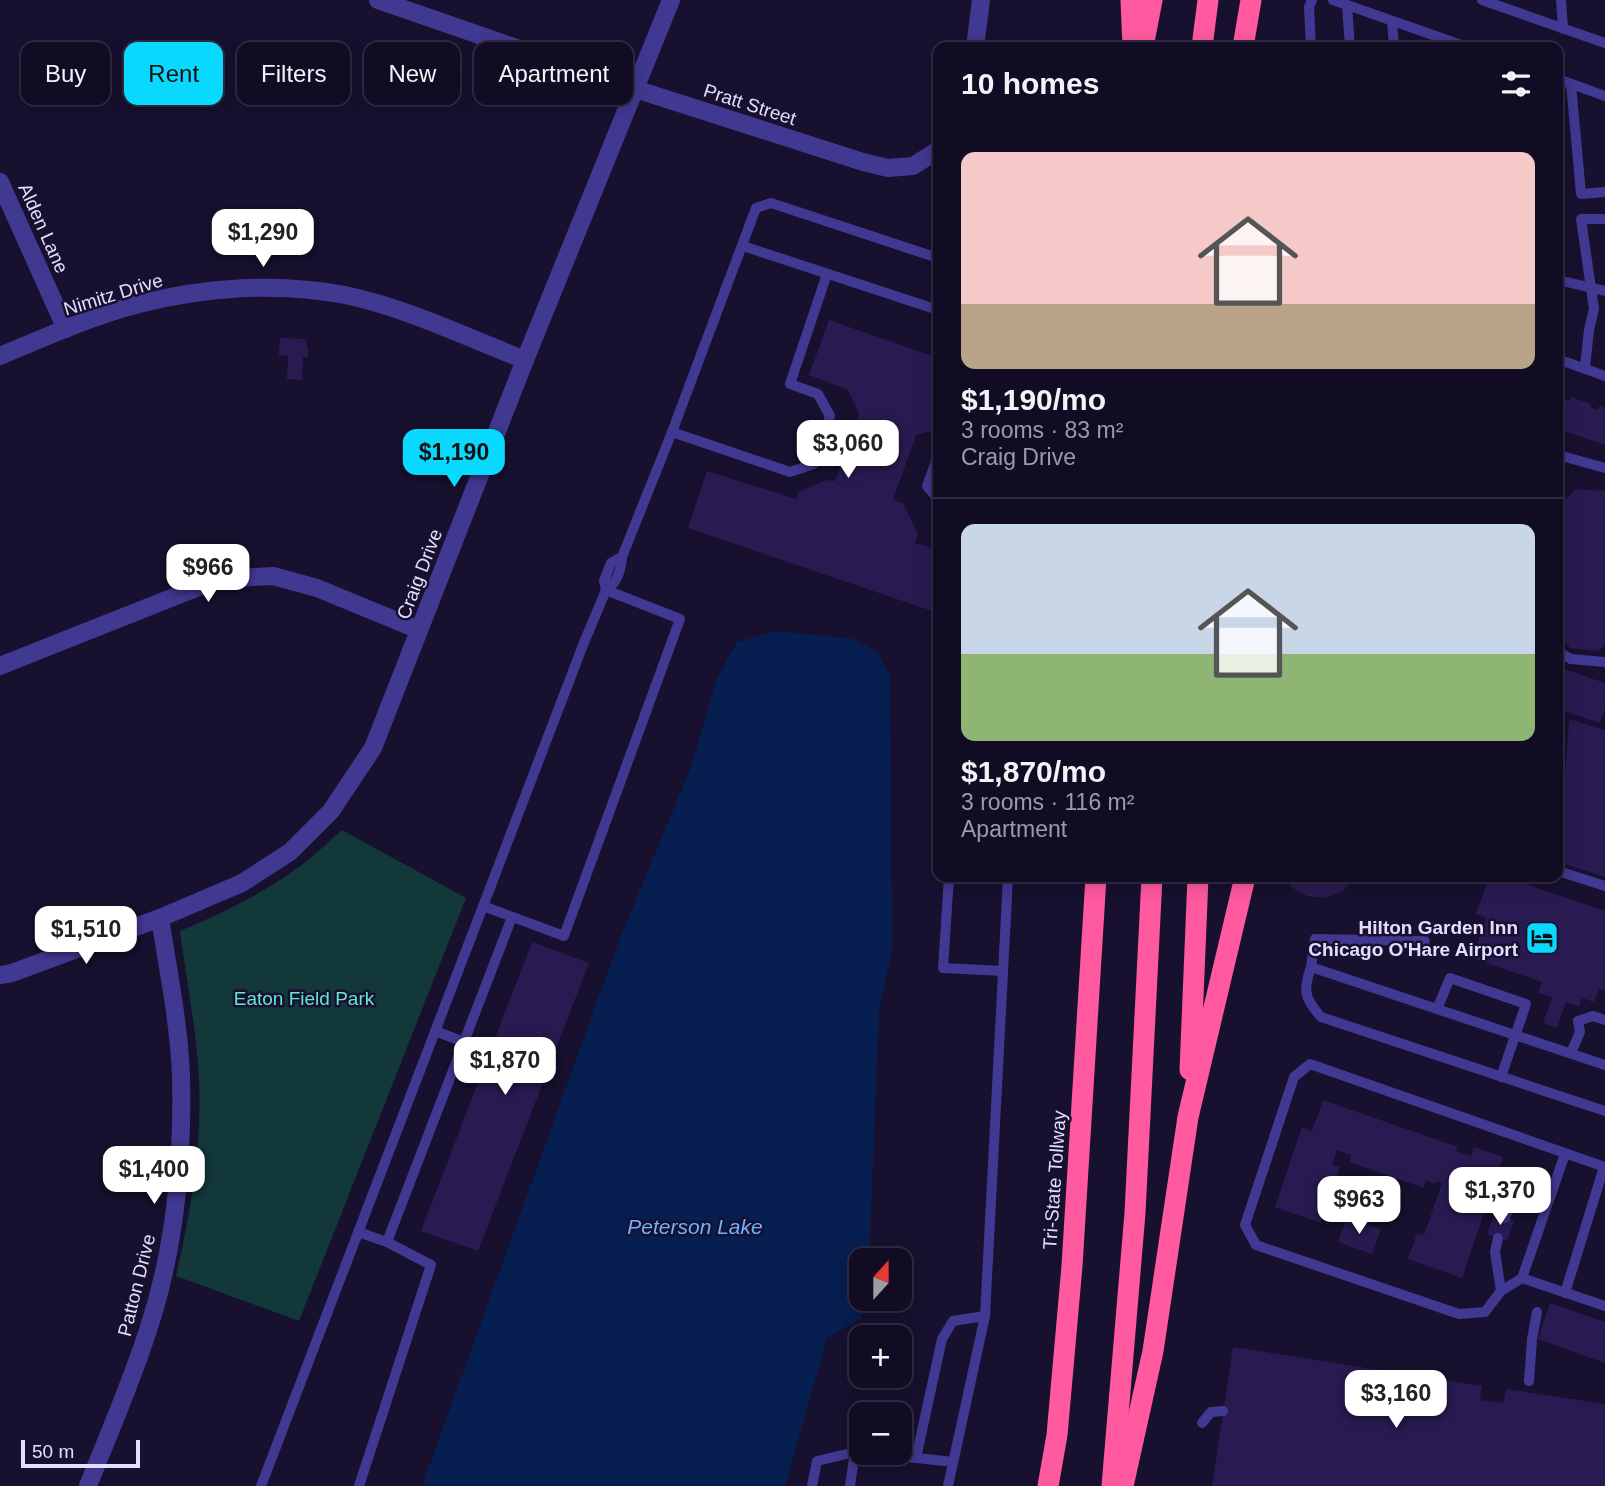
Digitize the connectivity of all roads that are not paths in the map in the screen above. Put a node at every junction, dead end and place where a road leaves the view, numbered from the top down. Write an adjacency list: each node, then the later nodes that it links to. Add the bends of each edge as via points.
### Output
1 (379, 0): 28 (street, Pratt Street)
2 (671, 0): 28 (street, Craig Drive)
3 (981, 0): 15 (street)
4 (1131, 0): 16 (highway)
5 (1152, 0): 17 (highway)
6 (1208, 0): 18 (highway)
7 (1252, 0): 19 (highway); 20 (highway)
8 (1312, 0): 21 (lane)
9 (1333, 0): 12 (lane)
10 (1482, 0): 14 (lane)
11 (1561, 0): 14 (lane)
12 (1347, 5): 13 (lane); 22 (lane)
13 (1392, 21): 23 (lane); 24 (lane)
14 (1563, 29): 25 (lane)
15 (976, 42)
16 (1133, 42)
17 (1144, 42)
18 (1203, 42)
19 (1244, 42)
20 (1253, 42)
21 (1311, 42)
22 (1350, 42)
23 (1394, 42)
24 (1453, 42)
25 (1605, 43)
26 (1563, 81): 27 (lane)
27 (1571, 84): 29 (lane); 32 (lane, via 1581,194)
28 (635, 89): 30 (street, Pratt Street, via 863,162 913,166); 43 (street, Craig Drive)
29 (1605, 96)
30 (933, 153)
31 (0, 182): 41 (street, Alden Lane)
32 (1605, 192)
33 (1605, 219): 38 (lane, via 1581,219)
34 (743, 246): 35 (lane, via 756,208 771,203); 36 (lane); 47 (lane)
35 (933, 256)
36 (827, 274): 40 (lane); 47 (lane, via 790,384 818,394 830,416 814,464 790,472)
37 (1563, 280): 38 (lane)
38 (1590, 286): 39 (lane); 45 (lane, via 1594,309)
39 (1605, 291)
40 (933, 308)
41 (66, 329): 42 (street, Nimitz Drive); 43 (street, Nimitz Drive, via 139,304 190,294 290,287 346,295 397,310)
42 (0, 356)
43 (525, 360): 53 (street, Craig Drive)
44 (1563, 363): 45 (lane)
45 (1585, 367): 46 (lane)
46 (1605, 376)
47 (672, 432): 52 (lane, via 622,557 611,562 604,581)
48 (1563, 455): 49 (lane)
49 (1605, 468)
50 (933, 470): 51 (lane, via 927,486)
51 (933, 493)
52 (606, 590): 65 (lane); 66 (lane, via 680,619 564,936)
53 (419, 630): 56 (street, via 317,587 273,576 219,579); 67 (street, Craig Drive, via 373,748 331,811 290,852 242,883)
54 (1563, 655): 55 (lane)
55 (1605, 662)
56 (0, 666)
57 (1563, 873): 64 (lane)
58 (949, 882): 70 (lane, via 943,968)
59 (1008, 882): 70 (lane)
60 (1096, 882): 109 (highway, Tri-State Tollway, via 1072,1266)
61 (1152, 882): 110 (highway, via 1135,1213)
62 (1198, 882): 81 (highway)
63 (1244, 882): 81 (highway)
64 (1605, 886)
65 (483, 906): 66 (lane); 74 (lane)
66 (512, 917): 76 (lane)
67 (160, 918): 71 (street, Craig Drive); 103 (street, Patton Drive, via 181,1075 170,1243 149,1327)
68 (1425, 941): 69 (lane, via 1315,939)
69 (1311, 967): 72 (lane); 79 (lane, via 1304,985 1310,1005 1321,1017)
70 (1003, 971): 94 (lane)
71 (0, 975)
72 (1437, 1009): 75 (lane); 75 (lane, via 1450,978 1526,1004)
73 (1605, 1020): 77 (lane, via 1593,1016 1578,1021 1580,1032)
74 (435, 1031): 76 (lane); 86 (lane)
75 (1514, 1034): 77 (lane); 79 (lane)
76 (464, 1042): 88 (lane)
77 (1572, 1054): 78 (lane)
78 (1605, 1065)
79 (1501, 1077): 80 (lane)
80 (1605, 1111)
81 (1188, 1117): 111 (highway, via 1153,1351)
82 (1565, 1154): 83 (lane); 84 (lane); 90 (lane, via 1310,1064 1294,1077 1245,1226 1256,1245 1459,1314 1485,1312)
83 (1604, 1167): 91 (lane)
84 (1553, 1189): 85 (lane, via 1518,1194); 89 (lane)
85 (1505, 1218)
86 (358, 1232): 88 (lane); 104 (lane)
87 (1498, 1238): 90 (lane, via 1495,1252)
88 (387, 1242): 105 (lane, via 431,1265)
89 (1522, 1278): 90 (lane); 91 (lane)
90 (1501, 1291)
91 (1565, 1293): 92 (lane)
92 (1605, 1306)
93 (1537, 1312): 95 (lane)
94 (985, 1316): 100 (lane, via 953,1321 942,1339); 101 (lane)
95 (1529, 1381)
96 (1223, 1411): 97 (lane, via 1211,1412)
97 (1202, 1423)
98 (849, 1454): 106 (lane, via 817,1461)
99 (912, 1458): 100 (lane)
100 (916, 1458): 101 (lane)
101 (953, 1462): 108 (lane)
102 (856, 1465): 107 (lane)
103 (88, 1486)
104 (261, 1486)
105 (359, 1486)
106 (812, 1486)
107 (850, 1486)
108 (948, 1486)
109 (1048, 1486)
110 (1111, 1486)
111 (1123, 1486)

